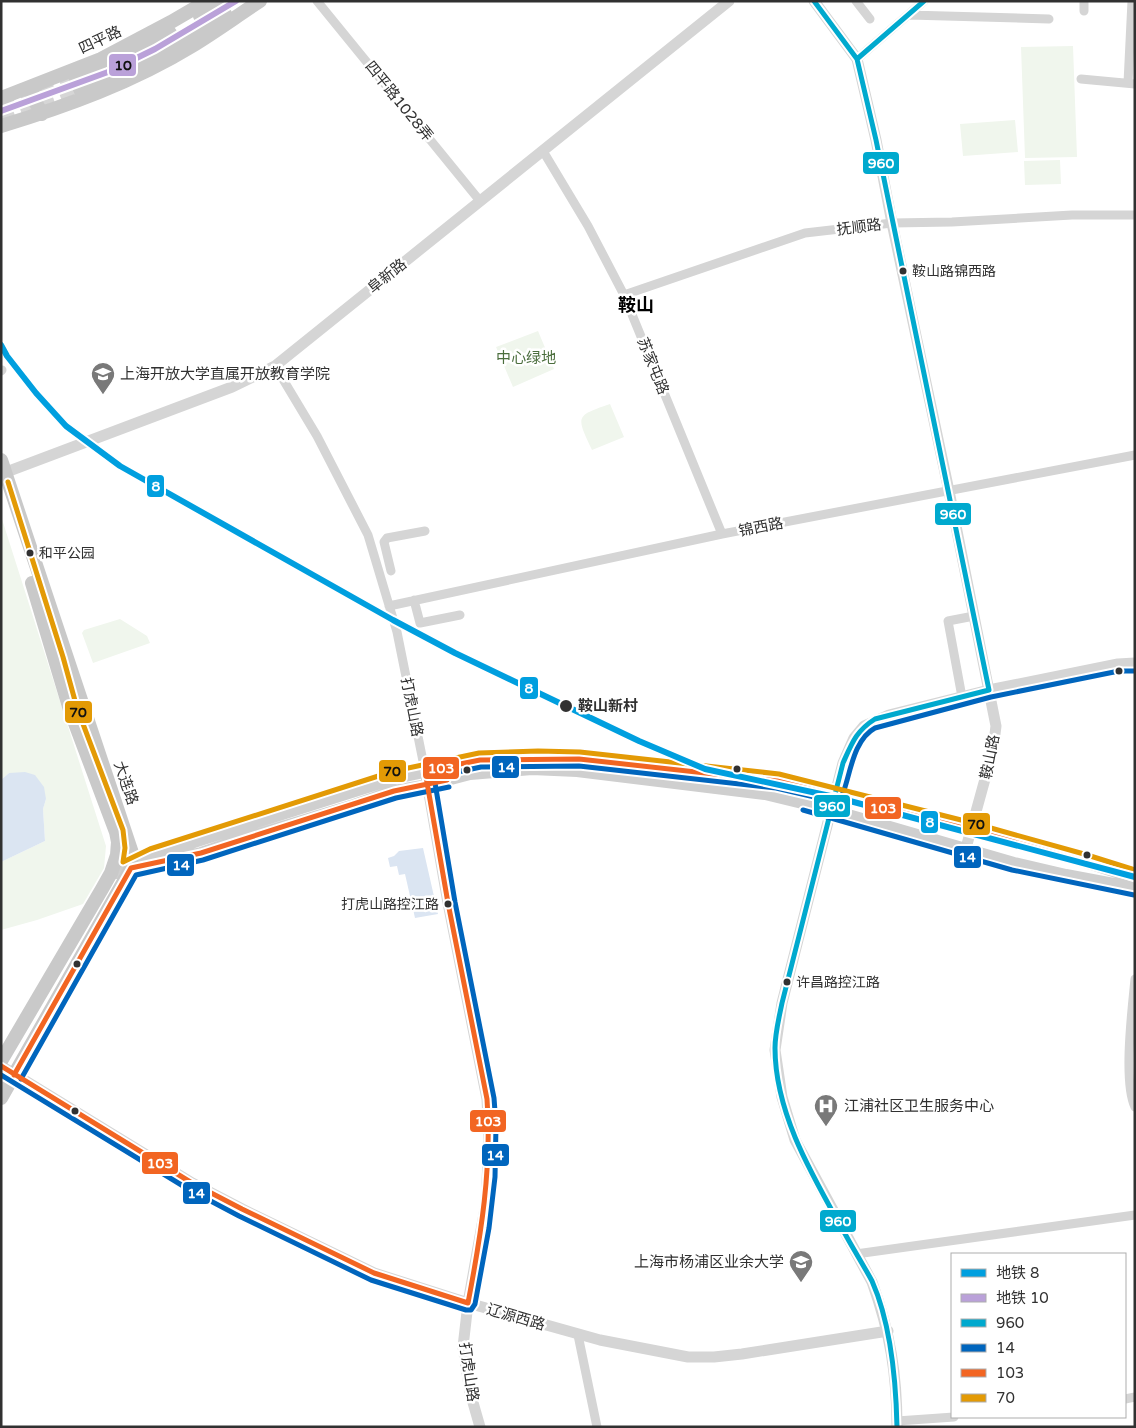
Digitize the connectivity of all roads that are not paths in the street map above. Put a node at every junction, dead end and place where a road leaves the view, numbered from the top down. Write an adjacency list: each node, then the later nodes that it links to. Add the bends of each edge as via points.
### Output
1 (208, 1): 19 (main road, 四平路, via 101,59)
2 (225, 1): 3 (main road, via 78,85 158,54)
3 (245, 1)
4 (260, 1): 21 (main road, via 192,46 128,80)
5 (317, 1): 24 (street, 四平路1028弄)
6 (729, 1): 23 (street, 阜新路)
7 (856, 1): 14 (street)
8 (924, 1): 13 (street)
9 (1084, 1): 12 (street)
10 (1132, 1): 18 (street)
11 (817, 2): 16 (street, 鞍山路)
12 (1084, 11)
13 (909, 15): 15 (street); 16 (street)
14 (870, 19)
15 (1049, 19)
16 (857, 59): 26 (street, 鞍山路)
17 (1081, 79): 18 (street)
18 (1132, 84)
19 (36, 85): 20 (main road, 四平路); 21 (main road, via 32,88 32,96)
20 (1, 98)
21 (42, 114): 22 (main road)
22 (1, 126)
23 (543, 151): 24 (street, 阜新路); 27 (street, 苏家屯路)
24 (480, 201): 28 (street, 阜新路)
25 (1135, 215): 26 (street, 抚顺路, via 1072,213)
26 (892, 223): 27 (street, 抚顺路, via 805,233); 31 (street, 鞍山路)
27 (624, 295): 33 (street, 苏家屯路)
28 (275, 366): 30 (street, 阜新路, via 232,387); 36 (street, 打虎山路, via 317,436 368,535)
29 (1135, 455): 31 (street, 锦西路)
30 (3, 473): 48 (main road, 大连路, via 129,842); 49 (main road, 大连路, via 70,710 116,832 117,855)
31 (949, 491): 33 (street, 锦西路); 38 (street, 鞍山路)
32 (424, 532): 34 (street, via 387,538 384,542)
33 (722, 534): 35 (street, 锦西路)
34 (391, 571)
35 (414, 600): 36 (street, 锦西路); 37 (street, via 420,623)
36 (389, 606): 42 (street, 打虎山路)
37 (460, 615)
38 (974, 616): 40 (street, 鞍山路); 41 (street, via 948,621)
39 (1135, 663): 40 (street)
40 (989, 690): 41 (street); 46 (street, 鞍山路, via 996,726 993,750)
41 (962, 696): 44 (street, via 889,715 864,726 848,749)
42 (425, 771): 43 (street, 打虎山路); 44 (main road, via 480,760 529,758 683,765); 48 (main road, via 224,832 152,856)
43 (428, 785): 45 (main road, via 489,772 532,769 577,771 766,794); 48 (main road, via 394,791 201,853); 60 (street, 打虎山路, via 489,1116 486,1204)
44 (835, 795): 45 (street); 46 (main road)
45 (831, 810): 47 (main road); 59 (street, via 782,1003 775,1050 782,1097 796,1140)
46 (971, 830): 47 (street, 鞍山路); 50 (main road)
47 (966, 848): 51 (main road, via 1014,863)
48 (131, 868): 49 (main road); 55 (main road)
49 (111, 873): 53 (main road, 大连路)
50 (1135, 878)
51 (1135, 888)
52 (1135, 979): 57 (street, via 1129,1074 1130,1095)
53 (1, 1061)
54 (1, 1066): 55 (street, 辽源西路)
55 (14, 1075): 56 (main road); 60 (street, 辽源西路, via 192,1183 242,1209 374,1273)
56 (1, 1098)
57 (1135, 1107)
58 (1135, 1215): 59 (street)
59 (856, 1254): 61 (street, via 872,1282)
60 (468, 1303): 62 (street, 辽源西路); 65 (street, 打虎山路, via 462,1347)
61 (888, 1331): 62 (street, 辽源西路, via 714,1357 688,1357); 64 (street, via 895,1369)
62 (578, 1335): 66 (street)
63 (951, 1417): 64 (street)
64 (898, 1424)
65 (480, 1427)
66 (597, 1427)

